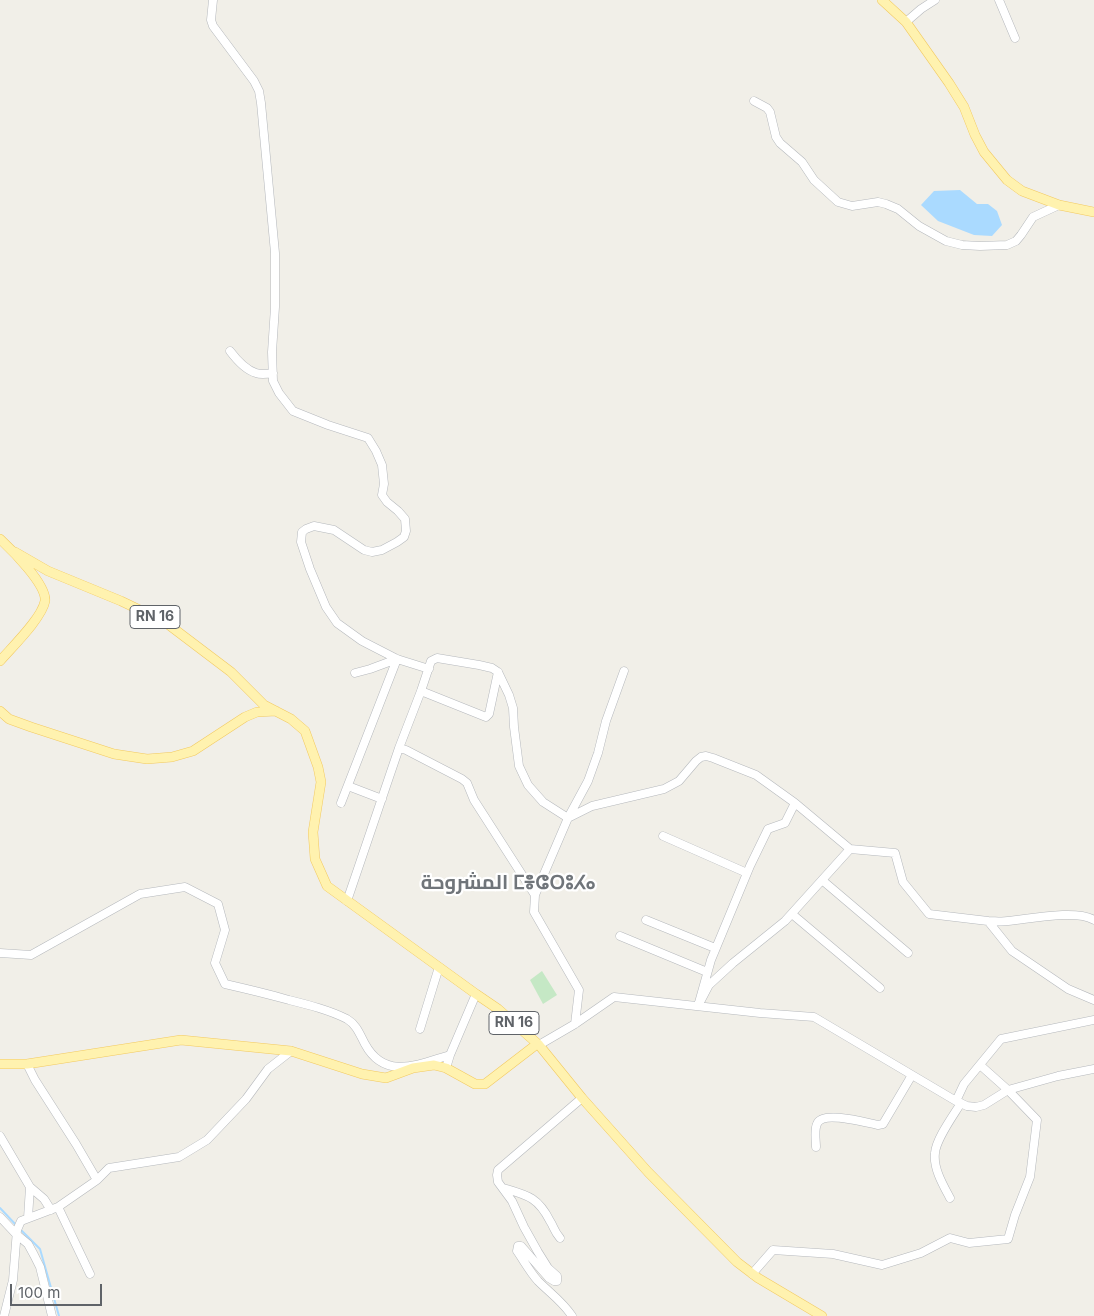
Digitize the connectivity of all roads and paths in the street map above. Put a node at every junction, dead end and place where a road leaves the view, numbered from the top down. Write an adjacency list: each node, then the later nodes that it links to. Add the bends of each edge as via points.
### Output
1 (213, 0): 11 (street, via 213,26 254,81 261,103 275,253)
2 (882, 0): 5 (main road)
3 (935, 0): 5 (street)
4 (999, 0): 6 (street)
5 (906, 22): 8 (main road, via 964,107 984,152 1022,191)
6 (1015, 38)
7 (754, 101): 8 (street, via 770,112 780,143 838,202 852,206 886,204 946,241 980,246 1007,244 1016,241 1033,217)
8 (1059, 205): 9 (main road)
9 (1094, 212)
10 (230, 352): 11 (street, via 254,373)
11 (273, 373): 14 (street, via 278,393 294,411 368,438 376,451 382,465 382,496 405,519 404,537 372,552 334,530 314,526 302,532 301,542 326,607 337,623 362,641)
12 (0, 539): 13 (main road, RN 16)
13 (15, 552): 15 (main road, RN 16, via 35,578 45,600 29,628); 21 (main road, RN 16, via 48,572 165,622 231,672 264,705)
14 (397, 659): 16 (street); 19 (street); 24 (street)
15 (0, 661)
16 (429, 669): 18 (street, via 430,661 437,658 479,665); 20 (street)
17 (624, 671): 28 (street, via 588,781)
18 (498, 672): 20 (street, via 486,717); 28 (street, via 513,708 520,766 528,785 543,802)
19 (355, 673)
20 (421, 692): 23 (street)
21 (277, 711): 22 (main road, via 258,712 245,717 193,750 172,757 147,759 114,754 9,719); 34 (main road, RN 16, via 305,731 321,782 313,832 315,859 327,886)
22 (0, 712)
23 (399, 748): 25 (street); 33 (street, via 467,783 474,800)
24 (348, 786): 25 (street); 26 (street)
25 (382, 799): 34 (street)
26 (341, 803)
27 (795, 803): 28 (street, via 756,775 701,756 679,781 664,789 592,806); 30 (street); 31 (street, via 785,823 768,829)
28 (568, 818): 33 (street)
29 (663, 836): 31 (street)
30 (850, 849): 32 (street); 38 (street, via 895,853 903,882 929,914)
31 (746, 873): 40 (street)
32 (822, 880): 35 (street); 41 (street)
33 (535, 895): 50 (street, via 534,912 579,990)
34 (347, 900): 43 (main road, RN 16)
35 (792, 914): 45 (street); 48 (street, via 709,985)
36 (646, 920): 40 (street)
37 (1094, 920): 38 (street, via 1074,915)
38 (988, 921): 47 (street, via 1012,951 1068,988)
39 (620, 936): 44 (street)
40 (715, 948): 44 (street)
41 (908, 952)
42 (0, 953): 54 (street, via 31,955 140,894 185,887 218,904 226,930 215,963 225,984 318,1007 350,1020 366,1046 378,1060 388,1065 410,1067)
43 (439, 967): 46 (main road, RN 16); 51 (street)
44 (707, 972): 48 (street)
45 (880, 988)
46 (476, 994): 52 (main road, RN 16, via 498,1008); 54 (street)
47 (1094, 1000)
48 (698, 1006): 50 (street, via 614,997); 60 (street, via 814,1017)
49 (1094, 1020): 57 (street, via 1001,1039)
50 (575, 1024): 52 (street)
51 (420, 1029)
52 (538, 1044): 58 (main road, via 485,1084 475,1084); 62 (main road, RN 16)
53 (291, 1051): 56 (main road, via 181,1040); 58 (main road, via 362,1074 386,1078 413,1068 434,1065); 66 (street, via 268,1069 246,1099 207,1140 179,1157 109,1168)
54 (450, 1055): 58 (street)
55 (0, 1064): 56 (main road)
56 (27, 1064): 66 (street)
57 (980, 1065): 61 (street); 63 (street, via 964,1084)
58 (446, 1068)
59 (1094, 1069): 61 (street)
60 (912, 1075): 63 (street); 65 (street, via 883,1124 827,1117 816,1124)
61 (1008, 1090): 63 (street, via 976,1107); 76 (street, via 1037,1120 1030,1176 1008,1239 969,1242 950,1238 921,1253 882,1265 833,1254 773,1250)
62 (582, 1098): 68 (street, via 498,1170 498,1182); 76 (main road, RN 16, via 648,1172)
63 (958, 1102): 69 (street, via 934,1156 939,1178)
64 (0, 1136): 67 (street)
65 (816, 1148)
66 (97, 1180): 70 (street)
67 (30, 1186): 70 (street); 72 (street)
68 (503, 1188): 74 (street, via 527,1196 542,1207); 81 (street, via 538,1252 557,1276 557,1281 549,1278 521,1246 517,1250 532,1274)
69 (950, 1198)
70 (54, 1208): 72 (street); 75 (street)
71 (0, 1217): 73 (street)
72 (25, 1220): 73 (street)
73 (16, 1232): 77 (street, via 13,1280); 80 (street, via 28,1244 40,1267)
74 (560, 1238)
75 (90, 1274)
76 (752, 1274): 82 (main road, RN 16)
77 (8, 1300): 78 (street); 79 (street)
78 (0, 1308)
79 (4, 1316)
80 (52, 1316)
81 (572, 1316)
82 (822, 1316)

